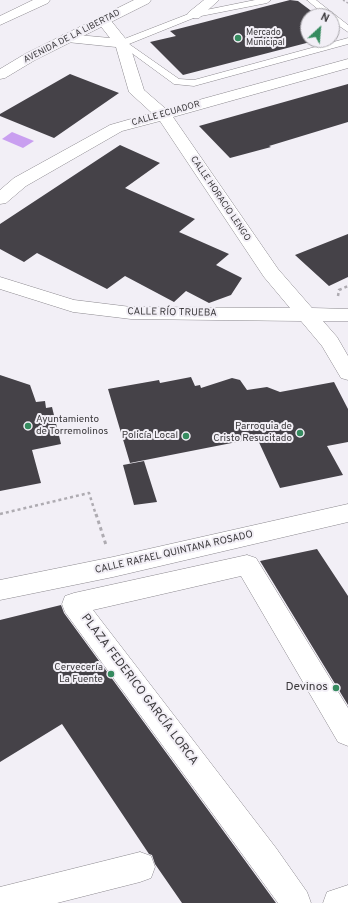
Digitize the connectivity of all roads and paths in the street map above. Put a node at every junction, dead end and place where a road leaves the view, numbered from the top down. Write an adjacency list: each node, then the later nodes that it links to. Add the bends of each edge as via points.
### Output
1 (43, 0): 12 (street)
2 (122, 0): 18 (street, AVENIDA DE LA LIBERTAD)
3 (144, 0): 11 (street, AVENIDA DE LA LIBERTAD)
4 (212, 0): 10 (street)
5 (267, 0): 10 (lane)
6 (310, 0): 9 (lane)
7 (343, 0): 8 (path)
8 (348, 3)
9 (321, 8)
10 (194, 15): 17 (lane)
11 (103, 20): 15 (street, AVENIDA DE LA LIBERTAD); 17 (street, CALLE HORACIO LENGO)
12 (0, 21)
13 (340, 22): 14 (lane)
14 (348, 29)
15 (67, 38): 17 (street); 20 (street, AVENIDA DE LA LIBERTAD)
16 (348, 41): 17 (lane, via 194,83 177,82)
17 (122, 43): 21 (street, CALLE HORACIO LENGO, via 137,92)
18 (0, 61)
19 (348, 63): 21 (street, CALLE ECUADOR)
20 (0, 75)
21 (164, 115): 22 (street, CALLE ECUADOR, via 116,128 20,182); 24 (street, CALLE HORACIO LENGO, via 270,272)
22 (0, 199)
23 (0, 284): 24 (street, CALLE RÍO TRUEBA, via 73,306 131,313)
24 (306, 314): 25 (street, CALLE RÍO TRUEBA); 26 (street, CALLE HORACIO LENGO, via 330,342)
25 (348, 315)
26 (348, 373)
27 (348, 513): 29 (street, CALLE RAFAEL QUINTANA ROSADO)
28 (0, 514): 29 (path, via 89,493)
29 (113, 567): 30 (street, CALLE RAFAEL QUINTANA ROSADO)
30 (0, 590)
31 (348, 733): 35 (street, PLAZA FEDERICO GARCÍA LORCA, via 247,565 74,604)
32 (140, 867): 34 (street)
33 (348, 900): 36 (street)
34 (0, 902)
35 (296, 903)
36 (338, 903)

